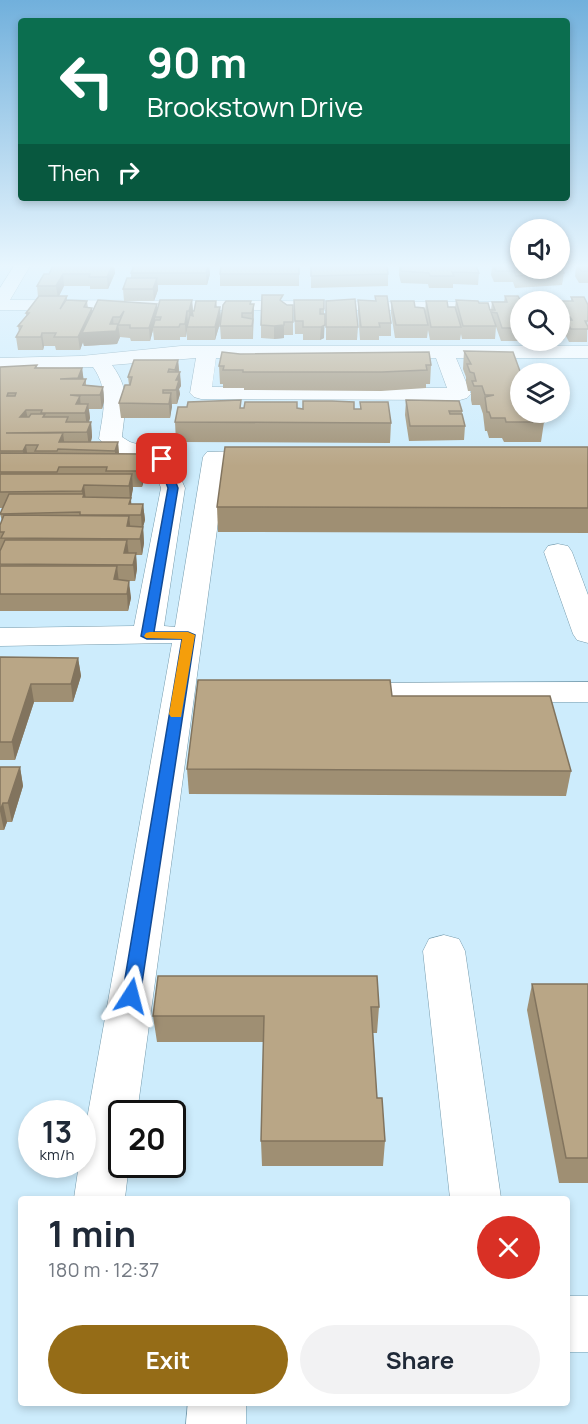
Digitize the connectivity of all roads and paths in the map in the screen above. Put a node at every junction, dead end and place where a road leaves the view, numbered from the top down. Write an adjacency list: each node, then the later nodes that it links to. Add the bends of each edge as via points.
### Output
1 (207, 352): 2 (street); 2 (street, via 201,393 460,394); 4 (street, via 158,352)
2 (444, 352): 3 (street)
3 (588, 352)
4 (98, 360): 5 (street); 10 (street, via 112,378 118,396 110,439 122,447 162,459 173,488)
5 (0, 364)
6 (296, 457): 9 (street, via 215,457)
7 (558, 552): 8 (street)
8 (588, 634)
9 (188, 635): 10 (street); 15 (street, via 197,694)
10 (147, 636): 11 (street)
11 (0, 637)
12 (588, 692): 13 (street)
13 (319, 693)
14 (444, 951): 16 (street)
15 (99, 1196)
16 (476, 1196)
17 (570, 1324): 18 (street)
18 (588, 1324)
19 (217, 1406): 20 (street)
20 (216, 1424)

